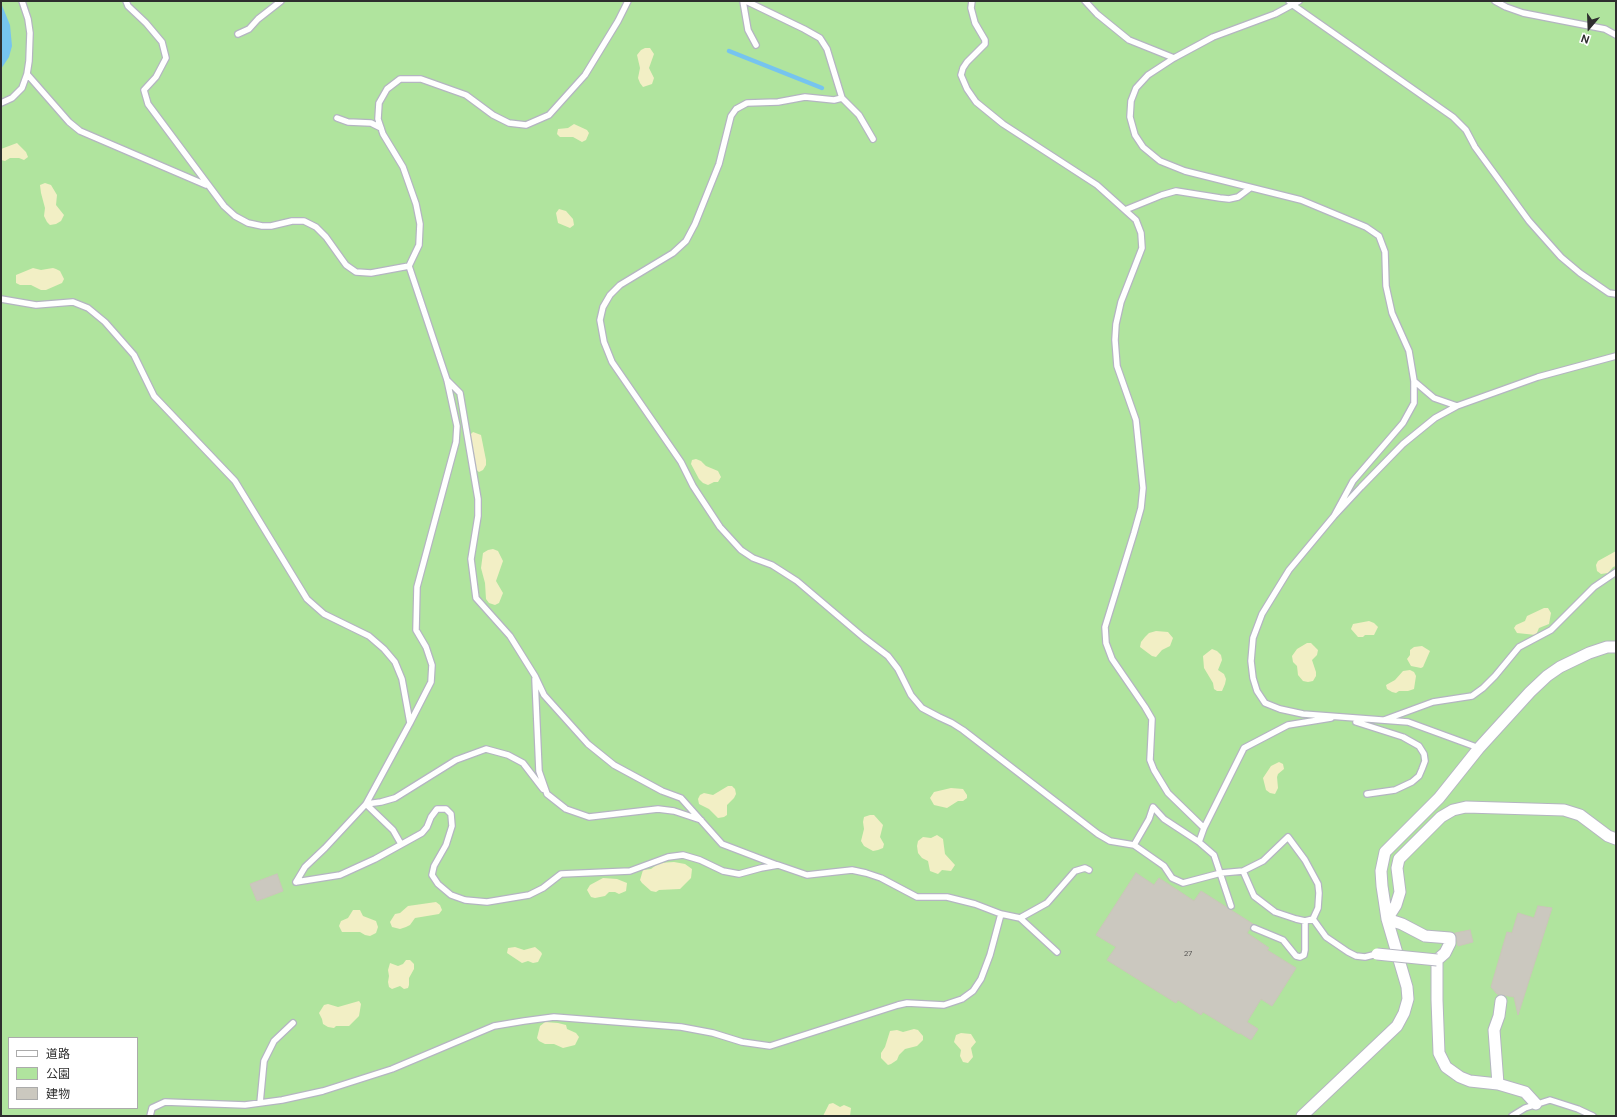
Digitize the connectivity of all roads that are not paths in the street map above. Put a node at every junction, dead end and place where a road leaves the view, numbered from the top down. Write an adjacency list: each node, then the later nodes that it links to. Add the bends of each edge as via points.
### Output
1 (22, 1): 15 (lane, via 30,33)
2 (126, 1): 21 (lane, via 162,42 166,58 156,77 144,90 148,104)
3 (281, 1): 11 (lane, via 249,29)
4 (628, 1): 19 (lane, via 585,75 549,115 526,125 510,123 493,115 466,95 421,79 400,80 386,89 379,103 378,119)
5 (744, 1): 13 (lane, via 748,30); 16 (lane, via 820,38 827,49)
6 (972, 1): 23 (lane, via 974,23 985,44 967,62 961,75 976,102 1003,124 1096,185)
7 (1085, 1): 14 (lane, via 1129,40)
8 (1299, 1): 10 (lane)
9 (1495, 1): 12 (lane, via 1523,13 1605,29)
10 (1291, 3): 14 (lane, via 1276,14 1213,37); 25 (lane, via 1453,117 1466,130 1475,147 1529,221 1561,258 1609,293)
11 (238, 34)
12 (1616, 35)
13 (756, 45)
14 (1174, 58): 22 (lane, via 1148,75 1136,88 1131,101 1130,117 1135,135 1143,148 1160,161 1185,171)
15 (27, 74): 17 (lane, via 22,88 12,98); 21 (lane, via 80,131)
16 (842, 98): 20 (lane, via 859,115); 47 (lane, via 834,100 804,97 778,102 747,103 736,109 731,116 719,164 686,240 673,253 620,285 610,295 603,307 600,320 604,342 612,362 680,462 716,521 741,550 797,581 888,656 922,708 962,730 1098,834 1110,841)
17 (1, 103)
18 (337, 118): 19 (lane, via 348,122 371,123)
19 (381, 128): 24 (lane, via 403,167 420,224 419,245)
20 (873, 139)
21 (207, 185): 24 (lane, via 224,206 248,223 271,226 304,221 316,227 346,265 356,272 371,273)
22 (1250, 188): 23 (lane, via 1238,197 1229,198 1176,191); 29 (lane, via 1301,200 1366,227 1379,236 1385,252 1386,286 1392,314 1409,351)
23 (1125, 210): 43 (lane, via 1136,220 1141,233 1142,248 1121,302 1115,340 1117,366 1136,420 1143,488 1141,508 1105,627 1106,643 1112,659 1152,719 1150,760 1154,770 1168,793)
24 (409, 266): 28 (lane)
25 (1616, 294)
26 (1, 299): 37 (lane, via 36,305 73,302 88,308 105,322 134,355 154,396 234,481 307,599 324,614 369,636 384,648 395,662 402,679)
27 (1616, 356): 30 (lane, via 1538,377)
28 (447, 380): 34 (lane, via 460,393 478,499 471,559 476,598 510,636); 37 (lane, via 457,426 456,442 418,587 416,630 426,647 432,665 431,682)
29 (1414, 381): 30 (lane, via 1434,398); 31 (lane, via 1414,402 1404,423 1353,481)
30 (1457, 406): 31 (lane, via 1435,418 1403,444)
31 (1334, 516): 35 (lane, via 1289,570 1262,614 1253,638 1251,660 1257,691 1265,703 1303,714)
32 (1616, 572): 36 (lane, via 1594,587 1551,630 1519,647 1495,676 1472,696 1433,702)
33 (1616, 647): 38 (street, via 1589,653 1547,676)
34 (535, 676): 39 (lane, via 539,771); 42 (lane, via 544,695 588,744 614,765 662,791 681,798)
35 (1342, 717): 36 (lane); 40 (lane, via 1403,737 1419,746 1424,754 1425,761 1419,776 1412,782 1396,790); 43 (lane, via 1288,724 1244,748)
36 (1380, 721): 38 (lane, via 1408,722)
37 (410, 723): 41 (lane)
38 (1479, 748): 56 (street, via 1439,798 1385,852 1381,871)
39 (547, 794): 41 (lane, via 523,763 508,755 486,749 456,760 395,798); 42 (lane, via 566,809 589,817 658,809 674,811)
40 (1367, 794)
41 (366, 804): 46 (lane, via 394,830); 46 (lane, via 305,867 296,882 340,875)
42 (703, 821): 48 (lane, via 722,844)
43 (1204, 828): 45 (lane)
44 (1616, 839): 56 (street, via 1580,815 1564,810 1476,806 1453,810 1441,817 1399,859 1397,868 1400,892)
45 (1199, 842): 47 (lane, via 1164,819 1153,807); 51 (lane, via 1214,855)
46 (401, 844): 48 (lane, via 422,833 437,809 446,809 451,814 452,826 432,875 451,895 465,900 486,902 529,895 561,874 630,871 668,857 683,855 723,871 739,874)
47 (1134, 845): 51 (lane, via 1164,866 1172,878 1183,883)
48 (778, 865): 53 (lane, via 808,875 852,870 866,873 917,897 947,897)
49 (1089, 870): 54 (lane, via 1086,868 1075,871 1047,904)
50 (1243, 871): 51 (lane); 55 (lane, via 1263,861 1288,837 1318,884 1318,908); 57 (lane, via 1254,896 1276,912)
51 (1221, 873): 52 (lane)
52 (1231, 906)
53 (1001, 914): 54 (lane); 65 (lane, via 981,979 973,991 962,999 944,1005 906,1003 770,1046 681,1027 568,1018 524,1021 494,1026 392,1069 323,1091)
54 (1020, 918): 59 (lane)
55 (1313, 919): 57 (lane); 60 (lane, via 1326,937 1348,952 1365,957)
56 (1388, 919): 61 (street, via 1425,936 1450,938 1445,953); 68 (street, via 1407,987 1408,999 1404,1013 1397,1026)
57 (1305, 920): 58 (lane, via 1305,950 1304,956 1300,957 1296,956 1283,940)
58 (1254, 928)
59 (1057, 952)
60 (1377, 954): 61 (street, bridge)
61 (1437, 960): 64 (street, via 1439,1053 1446,1068 1470,1081)
62 (1501, 1001): 64 (street, via 1494,1030)
63 (293, 1023): 65 (lane, via 274,1041 264,1061)
64 (1498, 1084): 66 (street, via 1526,1092)
65 (260, 1103): 67 (lane, via 245,1105 165,1102 152,1108)
66 (1536, 1104): 69 (lane); 70 (lane, via 1550,1100 1578,1108)
67 (150, 1116)
68 (1302, 1116)
69 (1512, 1116)
70 (1593, 1116)

